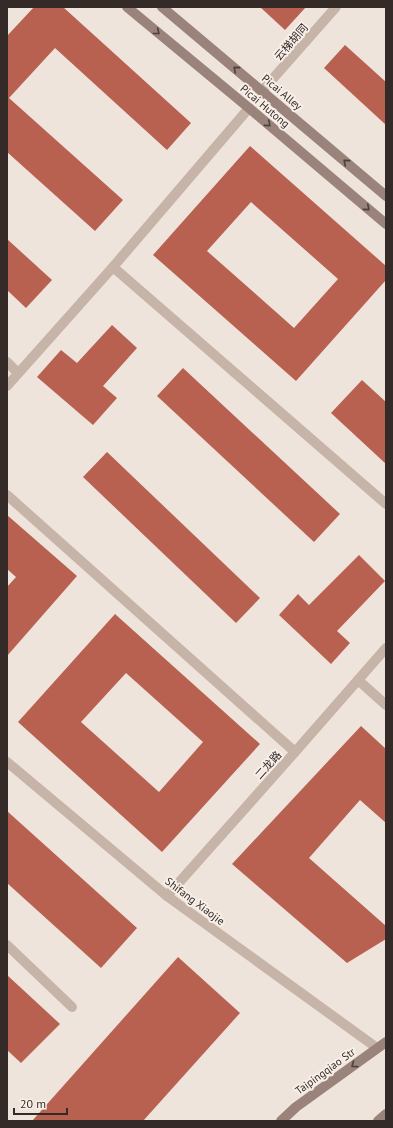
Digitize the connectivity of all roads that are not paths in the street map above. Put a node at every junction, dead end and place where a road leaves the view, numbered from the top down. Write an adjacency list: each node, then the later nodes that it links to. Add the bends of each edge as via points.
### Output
1 (126, 7): 5 (main road, Picai Hutong, one-way to 5)
2 (162, 7): 4 (main road, Picai Alley, one-way to 2)
3 (336, 7): 4 (street, 云梯胡同)
4 (262, 91): 6 (main road, Picai Alley, one-way to 4)
5 (249, 108): 7 (main road, Picai Hutong, one-way to 7); 8 (street)
6 (386, 196)
7 (386, 224)
8 (113, 267): 10 (street); 13 (street)
9 (7, 362): 10 (street)
10 (18, 373): 11 (street)
11 (7, 386)
12 (7, 495): 17 (street)
13 (386, 504)
14 (386, 648): 15 (street, 二龙路)
15 (358, 680): 16 (street); 17 (street, 二龙路)
16 (386, 705)
17 (296, 752): 19 (street, 二龙路)
18 (7, 762): 19 (street, Shifang Xiaojie)
19 (167, 896): 22 (street, Shifang Xiaojie)
20 (7, 945): 21 (street)
21 (72, 1007)
22 (382, 1045): 24 (main road, Taipingqiao Str, one-way to 24, via 296,1107)
23 (386, 1114): 25 (main road)
24 (281, 1121)
25 (378, 1121)

